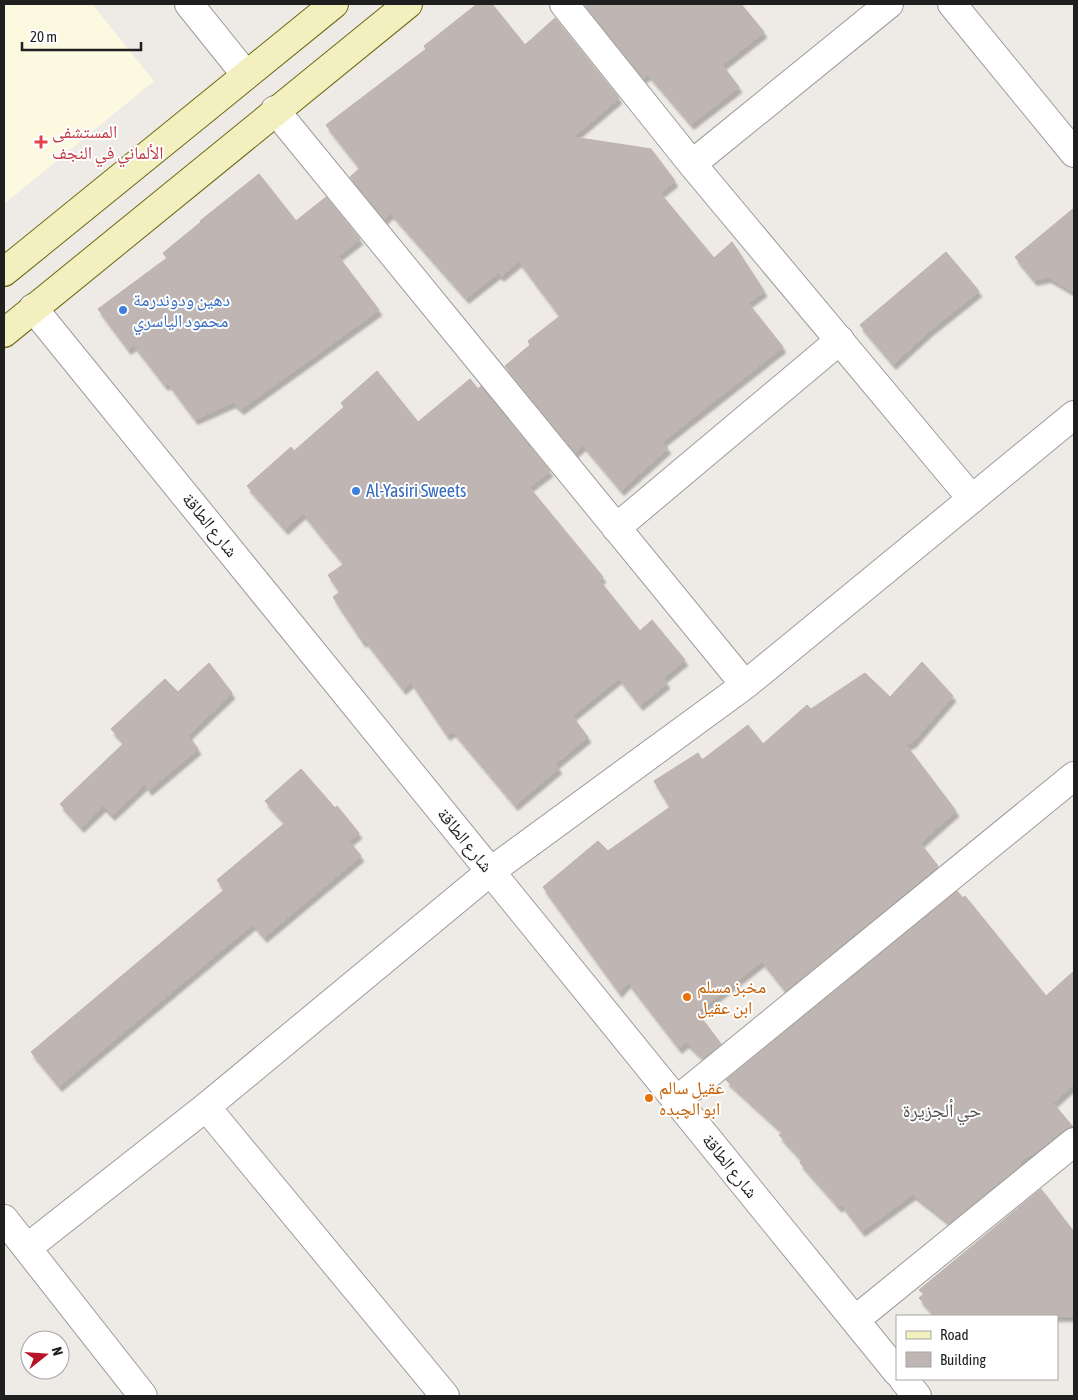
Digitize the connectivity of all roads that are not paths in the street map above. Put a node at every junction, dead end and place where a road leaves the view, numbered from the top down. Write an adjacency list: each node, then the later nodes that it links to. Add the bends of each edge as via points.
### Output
1 (188, 4): 7 (street)
2 (334, 4): 7 (street)
3 (408, 4): 8 (street)
4 (564, 4): 10 (street)
5 (889, 4): 10 (street)
6 (952, 4): 9 (street)
7 (246, 75): 11 (street)
8 (275, 110): 12 (street); 17 (street)
9 (1074, 154)
10 (692, 164): 14 (street)
11 (4, 272)
12 (34, 308): 13 (street); 20 (street, شارع الطاقة)
13 (4, 333)
14 (840, 340): 16 (street); 17 (street)
15 (1074, 415): 16 (street)
16 (972, 499): 18 (street)
17 (616, 528): 18 (street)
18 (745, 685): 20 (street)
19 (1074, 776): 21 (street)
20 (491, 871): 21 (street, شارع الطاقة); 22 (street)
21 (677, 1100): 26 (street, شارع الطاقة)
22 (206, 1107): 25 (street); 30 (street)
23 (1074, 1142): 26 (street)
24 (4, 1219): 25 (street)
25 (27, 1248): 29 (street)
26 (855, 1320): 27 (street, شارع الطاقة)
27 (896, 1371)
28 (904, 1380): 31 (street)
29 (143, 1396)
30 (445, 1396)
31 (917, 1396)

